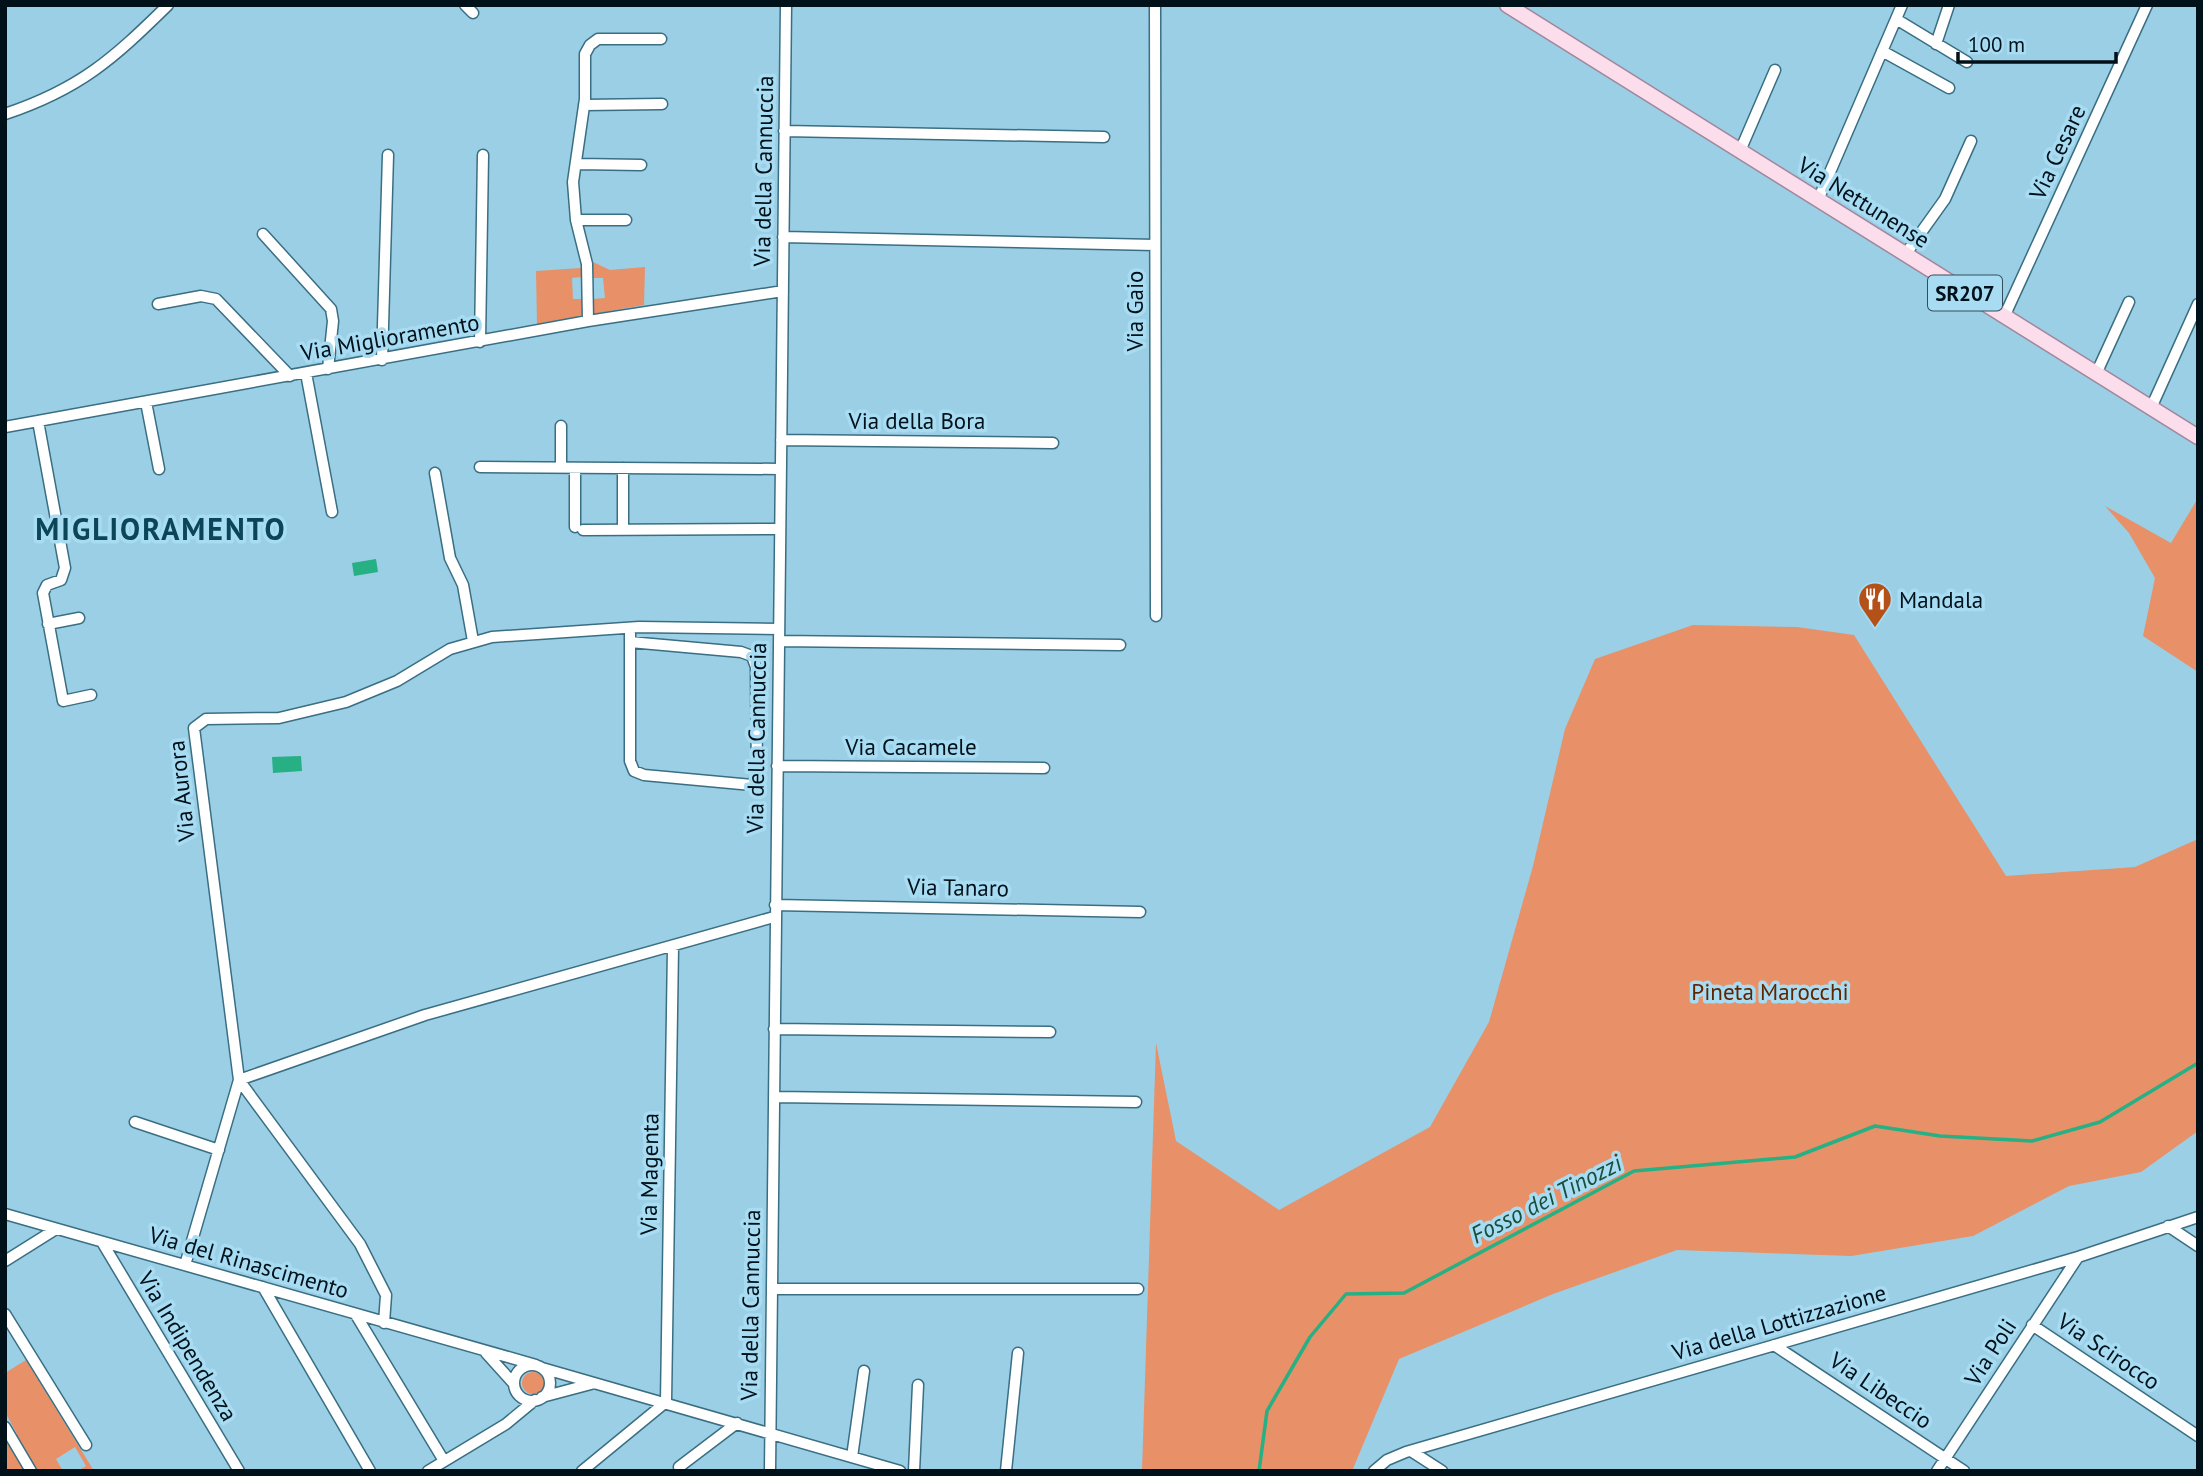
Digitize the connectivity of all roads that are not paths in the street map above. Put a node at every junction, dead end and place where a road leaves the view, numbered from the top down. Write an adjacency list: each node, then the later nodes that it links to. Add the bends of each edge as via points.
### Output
1 (168, 5): 17 (street, via 91,76)
2 (786, 5): 18 (street, Via della Cannuccia)
3 (1155, 5): 31 (street, Via Gaio)
4 (1507, 5): 21 (main road, Via Nettunense / SR207)
5 (1902, 5): 8 (street)
6 (1949, 5): 10 (street)
7 (2147, 5): 37 (street, Via Cesare)
8 (1896, 19): 10 (street); 11 (street)
9 (661, 39): 16 (street, via 602,38 592,42 585,54)
10 (1936, 44): 12 (street)
11 (1882, 51): 14 (street); 26 (street)
12 (1967, 62)
13 (1775, 70): 21 (street)
14 (1949, 88)
15 (663, 104): 16 (street)
16 (584, 105): 24 (street)
17 (5, 114)
18 (785, 131): 19 (street); 30 (street, Via della Cannuccia)
19 (1104, 137)
20 (1971, 141): 32 (street, via 1945,199)
21 (1740, 151): 26 (main road, Via Nettunense / SR207)
22 (388, 155): 40 (street)
23 (483, 155): 39 (street)
24 (578, 164): 25 (street); 27 (street, via 573,181)
25 (642, 165)
26 (1818, 200): 32 (main road, Via Nettunense / SR207)
27 (576, 220): 28 (street); 38 (street, via 586,258)
28 (626, 220)
29 (263, 234): 41 (street, via 331,309)
30 (783, 237): 31 (street); 33 (street, Via della Cannuccia)
31 (1155, 245): 63 (street, Via Gaio)
32 (1905, 255): 37 (main road, Via Nettunense / SR207)
33 (783, 291): 38 (street, Via Miglioramento); 51 (street, Via della Cannuccia)
34 (2129, 302): 43 (street)
35 (158, 304): 44 (street, via 201,296 216,299)
36 (2198, 304): 46 (street)
37 (2004, 317): 43 (main road, Via Nettunense / SR207)
38 (588, 321): 39 (street, Via Miglioramento)
39 (480, 342): 40 (street, Via Miglioramento)
40 (382, 360): 41 (street, Via Miglioramento)
41 (328, 369): 42 (street, Via Miglioramento)
42 (306, 373): 44 (street, Via Miglioramento); 60 (street)
43 (2096, 374): 46 (main road, Via Nettunense / SR207)
44 (290, 376): 45 (street, Via Miglioramento)
45 (146, 402): 47 (street, Via Miglioramento); 57 (street)
46 (2151, 408): 50 (main road, Via Nettunense / SR207)
47 (38, 421): 49 (street, Via Miglioramento); 65 (street, via 65,568 61,580 44,590)
48 (561, 426): 54 (street)
49 (5, 427)
50 (2198, 437)
51 (781, 440): 52 (street, Via della Bora); 58 (street, Via della Cannuccia)
52 (1053, 443)
53 (480, 467): 54 (street)
54 (562, 467): 55 (street)
55 (575, 468): 56 (street); 62 (street, via 579,529)
56 (622, 468): 58 (street); 62 (street)
57 (159, 469)
58 (781, 469): 61 (street, Via della Cannuccia)
59 (435, 473): 68 (street, via 450,558 463,585)
60 (332, 512)
61 (780, 529): 62 (street); 67 (street, Via della Cannuccia)
62 (623, 530)
63 (1156, 616)
64 (79, 618): 65 (street)
65 (48, 624): 71 (street, via 64,706)
66 (630, 628): 67 (street, Via Aurora); 68 (street, Via Aurora); 69 (street)
67 (779, 635): 70 (street, Via Aurora); 72 (street, Via della Cannuccia)
68 (473, 641): 79 (street, Via Aurora, via 346,702 279,718 205,719 194,728)
69 (630, 642): 69 (street, via 752,656 756,667 755,783 722,784 634,771)
70 (1120, 645)
71 (91, 695)
72 (777, 766): 73 (street, Via Cacamele); 74 (street, Via della Cannuccia)
73 (1044, 768)
74 (774, 911): 75 (street, Via Tanaro); 76 (street); 77 (street, Via della Cannuccia)
75 (1140, 912)
76 (674, 947): 79 (street, via 425,1014); 109 (street, Via Magenta)
77 (774, 1029): 78 (street); 80 (street, Via della Cannuccia)
78 (1050, 1032)
79 (239, 1080): 83 (street); 98 (street, Via Aurora, via 360,1244 386,1295)
80 (774, 1097): 81 (street); 94 (street, Via della Cannuccia)
81 (1136, 1102)
82 (135, 1122): 83 (street)
83 (219, 1150): 92 (street)
84 (5, 1214): 87 (street, Via del Rinascimento)
85 (2198, 1217): 86 (street, Via della Lottizzazione)
86 (2168, 1226): 89 (street); 90 (street, Via della Lottizzazione)
87 (56, 1229): 88 (street, Via del Rinascimento); 91 (street)
88 (102, 1242): 92 (street, Via del Rinascimento); 122 (street, Via Indipendenza)
89 (2198, 1246)
90 (2078, 1257): 99 (street, Via Poli); 100 (street, Via della Lottizzazione)
91 (5, 1261)
92 (185, 1265): 93 (street, Via del Rinascimento)
93 (263, 1287): 97 (street, Via del Rinascimento); 123 (street)
94 (772, 1289): 95 (street); 113 (street, Via della Cannuccia)
95 (1139, 1289)
96 (5, 1314): 115 (street)
97 (356, 1315): 98 (street, Via del Rinascimento); 119 (street)
98 (384, 1323): 101 (street, Via del Rinascimento)
99 (2032, 1325): 114 (street, Via Scirocco); 118 (street, Via Poli)
100 (1774, 1345): 116 (street, Via della Lottizzazione); 118 (street, Via Libeccio)
101 (481, 1349): 103 (street, Via del Rinascimento); 107 (street, Via del Rinascimento, via 502,1367)
102 (1018, 1353): 129 (street)
103 (539, 1366): 105 (street, Via del Rinascimento); 107 (street, via 520,1369); 108 (street, via 550,1383)
104 (864, 1371): 117 (street)
105 (593, 1384): 108 (street, Via del Rinascimento); 109 (street, Via del Rinascimento)
106 (918, 1385): 128 (street)
107 (515, 1389): 108 (street, via 524,1399); 110 (street)
108 (538, 1399): 110 (street)
109 (666, 1402): 111 (street, Via del Rinascimento); 125 (street)
110 (516, 1417): 119 (street)
111 (737, 1423): 113 (street, Via del Rinascimento); 120 (street)
112 (5, 1427): 121 (street)
113 (770, 1433): 117 (street, Via del Rinascimento); 126 (street, Via della Cannuccia)
114 (2198, 1436)
115 (86, 1445)
116 (1411, 1451): 130 (street, Via della Lottizzazione); 131 (street)
117 (852, 1457): 127 (street, Via del Rinascimento)
118 (1945, 1458): 132 (street, Via Poli); 133 (street, Via Libeccio)
119 (442, 1465): 124 (street)
120 (679, 1468)
121 (31, 1471)
122 (239, 1471)
123 (370, 1471)
124 (428, 1471)
125 (582, 1471)
126 (770, 1471)
127 (901, 1471)
128 (914, 1471)
129 (1006, 1471)
130 (1374, 1471)
131 (1442, 1471)
132 (1937, 1471)
133 (1964, 1471)

